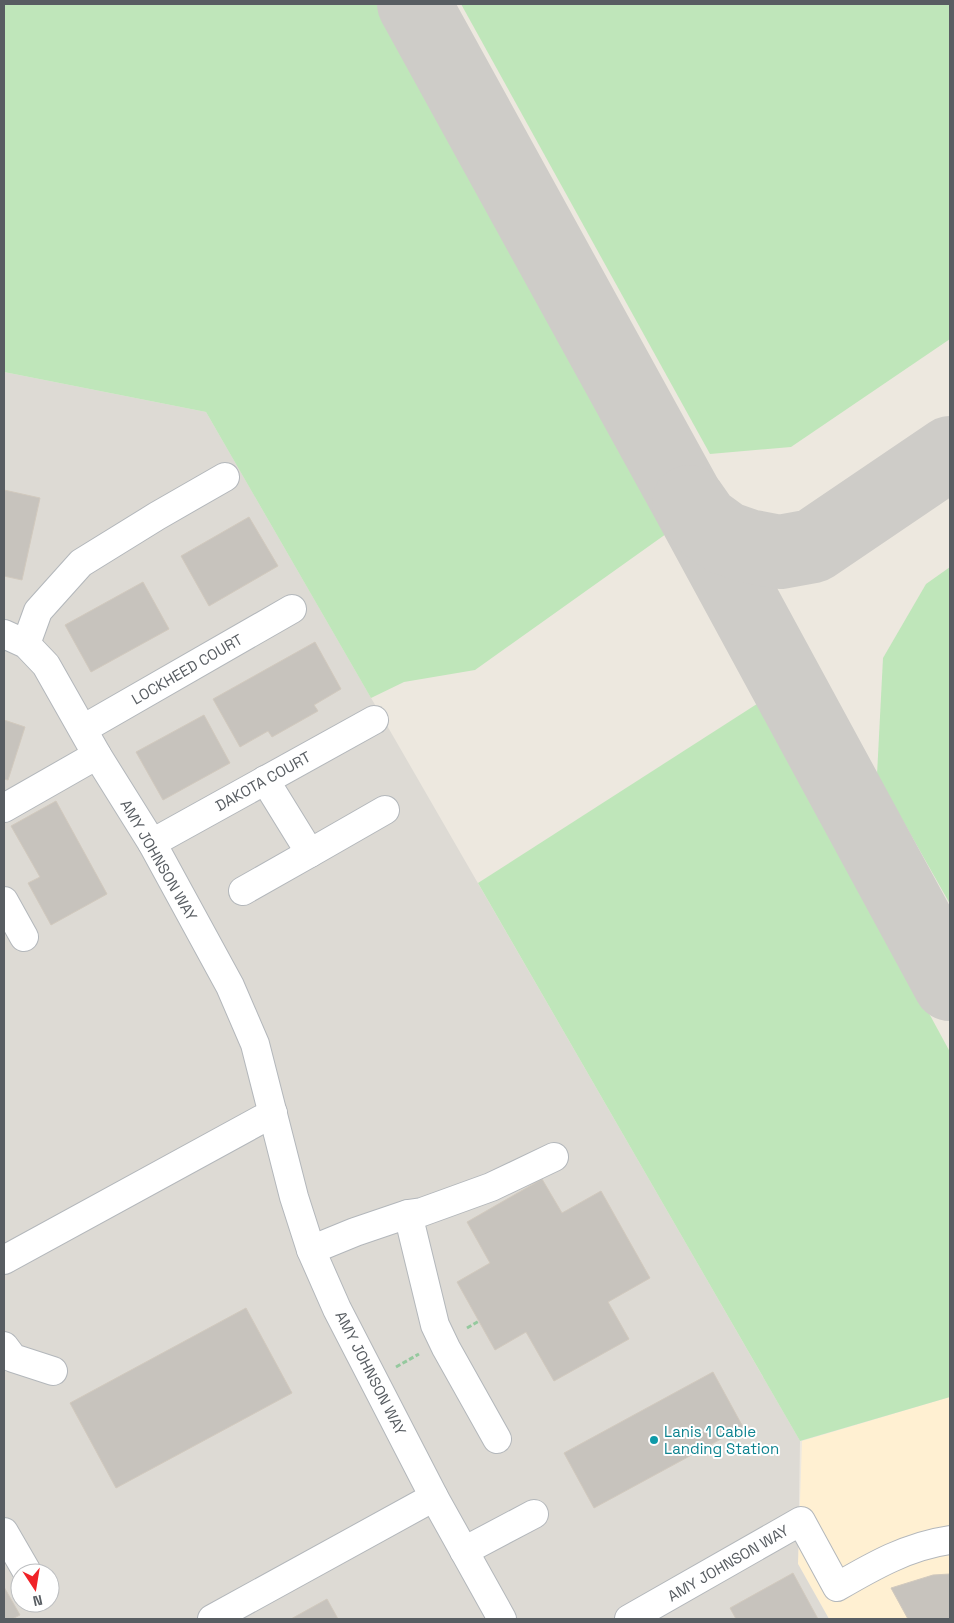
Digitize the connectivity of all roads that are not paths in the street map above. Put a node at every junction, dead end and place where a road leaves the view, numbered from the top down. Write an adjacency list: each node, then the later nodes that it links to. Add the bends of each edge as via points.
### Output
1 (225, 477): 3 (street, via 81,562)
2 (292, 609): 5 (street, LOCKHEED COURT)
3 (15, 639): 5 (street, AMY JOHNSON WAY, via 46,665)
4 (374, 720): 7 (street, DAKOTA COURT)
5 (83, 729): 6 (street, AMY JOHNSON WAY)
6 (97, 754): 8 (street); 10 (street, AMY JOHNSON WAY)
7 (265, 780): 10 (street, DAKOTA COURT); 11 (street)
8 (4, 808)
9 (385, 810): 11 (street)
10 (152, 843): 15 (street, AMY JOHNSON WAY, via 230,986 255,1044)
11 (310, 853): 12 (street)
12 (244, 891)
13 (4, 901): 14 (street)
14 (24, 937)
15 (273, 1113): 18 (street, AMY JOHNSON WAY, via 294,1197); 19 (street)
16 (554, 1157): 17 (street, via 491,1187)
17 (408, 1214): 18 (street); 22 (street, via 435,1325)
18 (312, 1250): 23 (street, AMY JOHNSON WAY, via 337,1310)
19 (4, 1260)
20 (4, 1346): 21 (street, via 13,1358)
21 (53, 1371)
22 (497, 1439)
23 (434, 1497): 27 (street, AMY JOHNSON WAY); 29 (street)
24 (534, 1514): 27 (street)
25 (4, 1532): 28 (street)
26 (950, 1540): 31 (street, AMY JOHNSON WAY, via 908,1550 837,1587 801,1522)
27 (464, 1551): 30 (street, AMY JOHNSON WAY)
28 (22, 1563)
29 (212, 1619)
30 (502, 1619)
31 (629, 1619)

